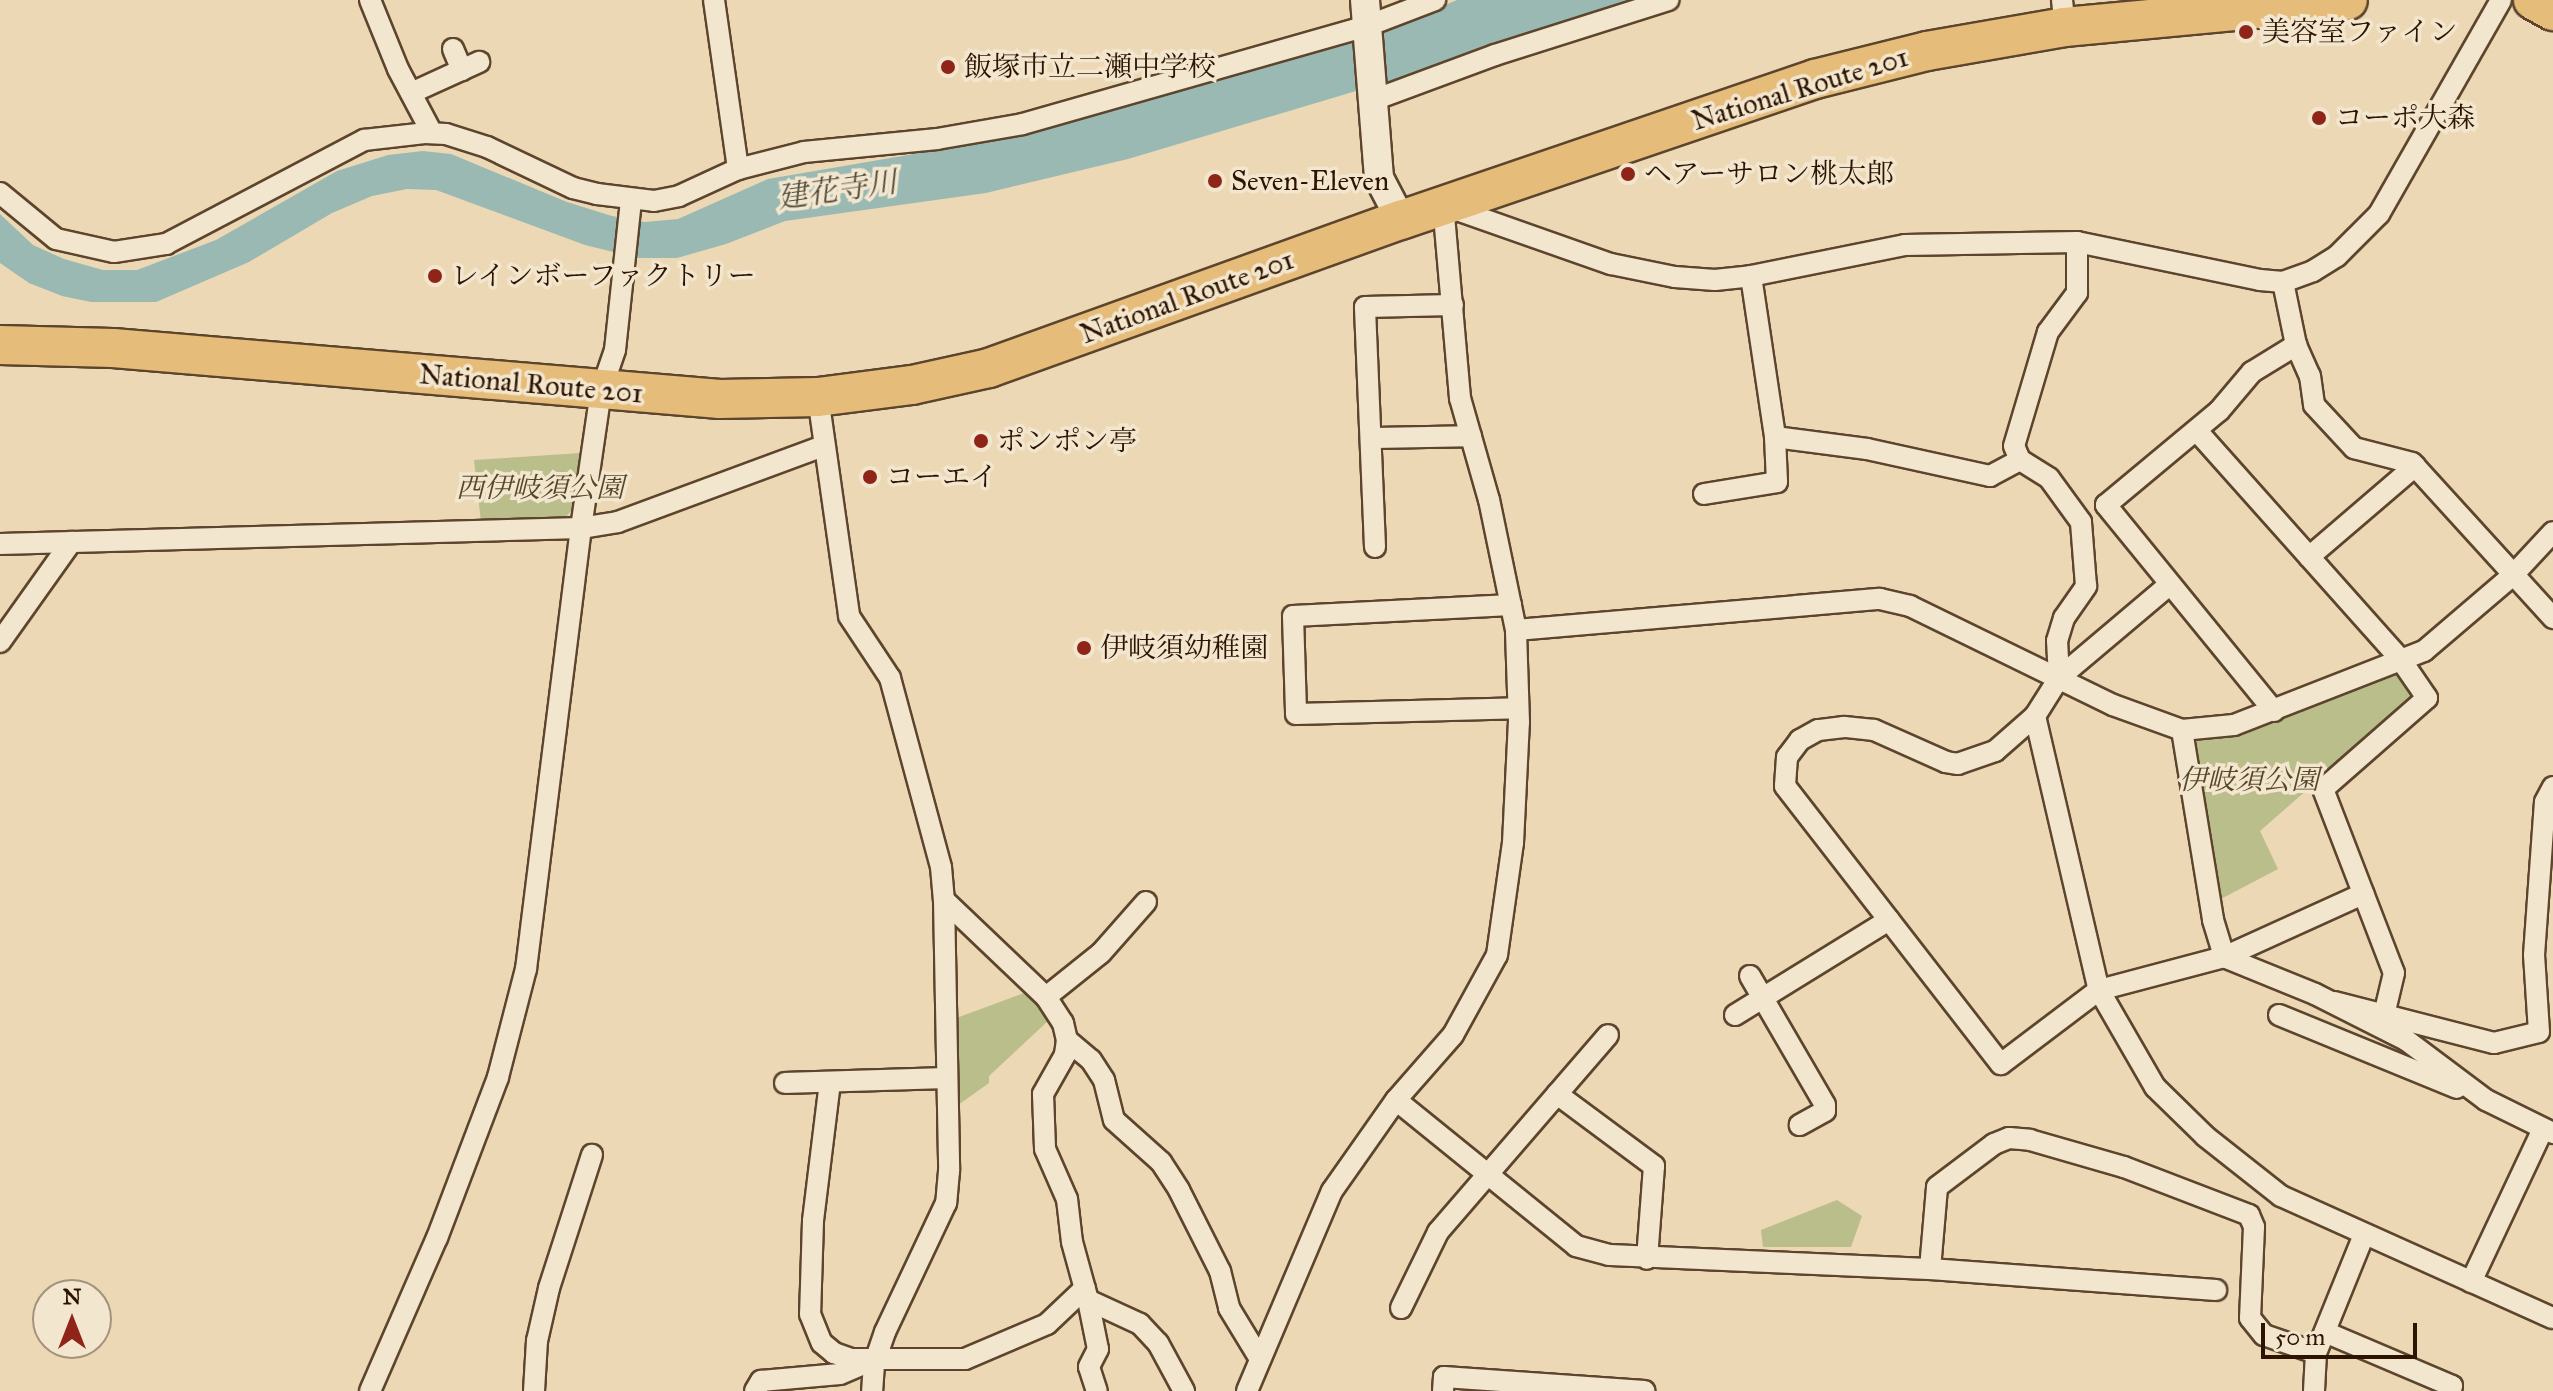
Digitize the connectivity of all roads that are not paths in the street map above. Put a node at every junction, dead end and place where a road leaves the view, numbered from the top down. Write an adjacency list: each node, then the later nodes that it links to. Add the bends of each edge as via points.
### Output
1 (370, 0): 12 (street)
2 (714, 0): 15 (street)
3 (1435, 0): 10 (street)
4 (1668, 0): 13 (street)
5 (2348, 0): 9 (highway, National Route 201)
6 (2501, 0): 22 (street, via 2379,214 2337,256)
7 (2533, 0): 8 (highway)
8 (2553, 11)
9 (2064, 14): 17 (highway, National Route 201, via 1815,79)
10 (1366, 19): 13 (street); 15 (street, via 1023,124 804,152)
11 (453, 49): 12 (street, via 470,66)
12 (411, 93): 14 (street)
13 (1371, 98): 19 (street, via 1379,178)
14 (432, 133): 16 (street, via 364,140 166,244 114,252 56,239); 18 (street, via 487,147)
15 (738, 169): 18 (street, via 679,196)
16 (0, 193)
17 (1443, 205): 19 (highway, National Route 201); 21 (street, via 1611,264 1715,280); 23 (street)
18 (630, 208): 26 (street, via 615,350)
19 (1401, 220): 27 (highway, National Route 201, via 989,368)
20 (2077, 242): 21 (street, via 1905,245); 22 (street); 33 (street, via 2077,293 2048,332 2014,446)
21 (1751, 276): 30 (street)
22 (2283, 282): 25 (street)
23 (1453, 305): 29 (street, via 1460,398); 31 (street, via 1365,307)
24 (0, 345): 26 (highway, National Route 201, via 113,348)
25 (2296, 345): 28 (street, via 2246,377); 34 (street, via 2310,376 2314,405 2354,448)
26 (601, 391): 27 (highway, National Route 201, via 720,399); 36 (street)
27 (818, 397): 32 (street)
28 (2197, 431): 41 (street); 43 (street, via 2106,505)
29 (1471, 436): 31 (street); 44 (street)
30 (1775, 437): 33 (street, via 1867,449 1990,476); 35 (street, via 1777,482)
31 (1371, 438): 40 (street)
32 (824, 446): 36 (street, via 618,522); 56 (street, via 849,616 890,678 937,852)
33 (2020, 460): 49 (street, via 2049,478 2081,522 2086,586 2064,618 2057,641)
34 (2415, 466): 41 (street); 42 (street)
35 (1704, 494)
36 (581, 528): 38 (street); 92 (street, via 526,969 498,1077 437,1238)
37 (2553, 532): 42 (street)
38 (71, 542): 39 (street); 47 (street)
39 (0, 544)
40 (1375, 547)
41 (2309, 557): 48 (street)
42 (2514, 574): 45 (street); 48 (street, via 2424,651)
43 (2169, 585): 49 (street); 51 (street)
44 (1511, 605): 46 (street); 50 (street, via 1293,616 1296,714)
45 (2553, 618)
46 (1516, 630): 49 (street, via 1880,599 1910,606); 50 (street)
47 (0, 642)
48 (2401, 660): 51 (street); 55 (street, via 2427,698 2323,789)
49 (2059, 678): 52 (street); 53 (street)
50 (1518, 708): 74 (street, via 1513,843 1497,955 1453,1035)
51 (2274, 711): 53 (street, via 2234,725)
52 (2035, 716): 58 (street, via 1995,751 1958,764 1874,730 1844,727 1818,730 1800,740 1787,757 1785,786); 61 (street)
53 (2182, 730): 59 (street, via 2213,920)
54 (2553, 787): 67 (street, via 2545,802 2534,955 2539,1032 2494,1043)
55 (2363, 894): 59 (street); 67 (street, via 2394,973)
56 (944, 900): 62 (street); 70 (street)
57 (1146, 902): 62 (street, via 1101,953)
58 (1889, 920): 61 (street, via 2001,1064); 63 (street)
59 (2224, 957): 61 (street); 64 (street)
60 (1750, 976): 63 (street)
61 (2099, 990): 80 (street, via 2155,1087 2205,1136 2281,1196)
62 (1046, 997): 69 (street)
63 (1762, 997): 65 (street); 76 (street, via 1825,1105 1825,1111)
64 (2334, 1002): 67 (street); 75 (street, via 2406,1040)
65 (1735, 1015)
66 (2279, 1015): 75 (street)
67 (2384, 1015)
68 (1608, 1035): 73 (street)
69 (1067, 1040): 85 (street, via 1065,1055 1043,1094 1045,1149 1067,1199); 91 (street, via 1091,1060 1104,1080 1114,1120 1161,1162 1179,1190 1220,1271 1229,1308)
70 (945, 1078): 71 (street); 90 (street, via 946,1203)
71 (830, 1082): 72 (street); 90 (street, via 813,1221 810,1314 822,1343 834,1353)
72 (785, 1083)
73 (1557, 1094): 79 (street); 81 (street, via 1654,1166)
74 (1396, 1100): 79 (street); 91 (street, via 1332,1191)
75 (2486, 1100): 77 (street)
76 (1800, 1125)
77 (2548, 1131): 83 (street)
78 (592, 1155): 93 (street, via 549,1288 537,1341)
79 (1488, 1175): 81 (street, via 1576,1246); 86 (street, via 1438,1232)
80 (2364, 1235): 83 (street); 88 (street)
81 (1647, 1259): 82 (street)
82 (1930, 1269): 84 (street); 89 (street, via 1937,1187 1994,1144 2009,1138 2030,1140 2124,1167 2249,1215 2254,1227 2250,1318 2264,1335)
83 (2471, 1282): 87 (street)
84 (2216, 1290)
85 (1087, 1294): 90 (street, via 1047,1324 965,1359); 96 (street, via 1098,1349 1089,1367); 97 (street, via 1140,1324 1158,1343)
86 (1401, 1308)
87 (2553, 1318)
88 (2325, 1332): 89 (street); 102 (street, via 2452,1386)
89 (2316, 1353): 101 (street)
90 (875, 1359): 94 (street, via 840,1374 761,1381); 95 (street)
91 (1260, 1359): 98 (street)
92 (370, 1391)
93 (534, 1391)
94 (755, 1391)
95 (872, 1391)
96 (1097, 1391)
97 (1184, 1391)
98 (1247, 1391)
99 (1443, 1391): 100 (street, via 1444,1377)
100 (1645, 1391)
101 (2314, 1391)
102 (2450, 1391)

